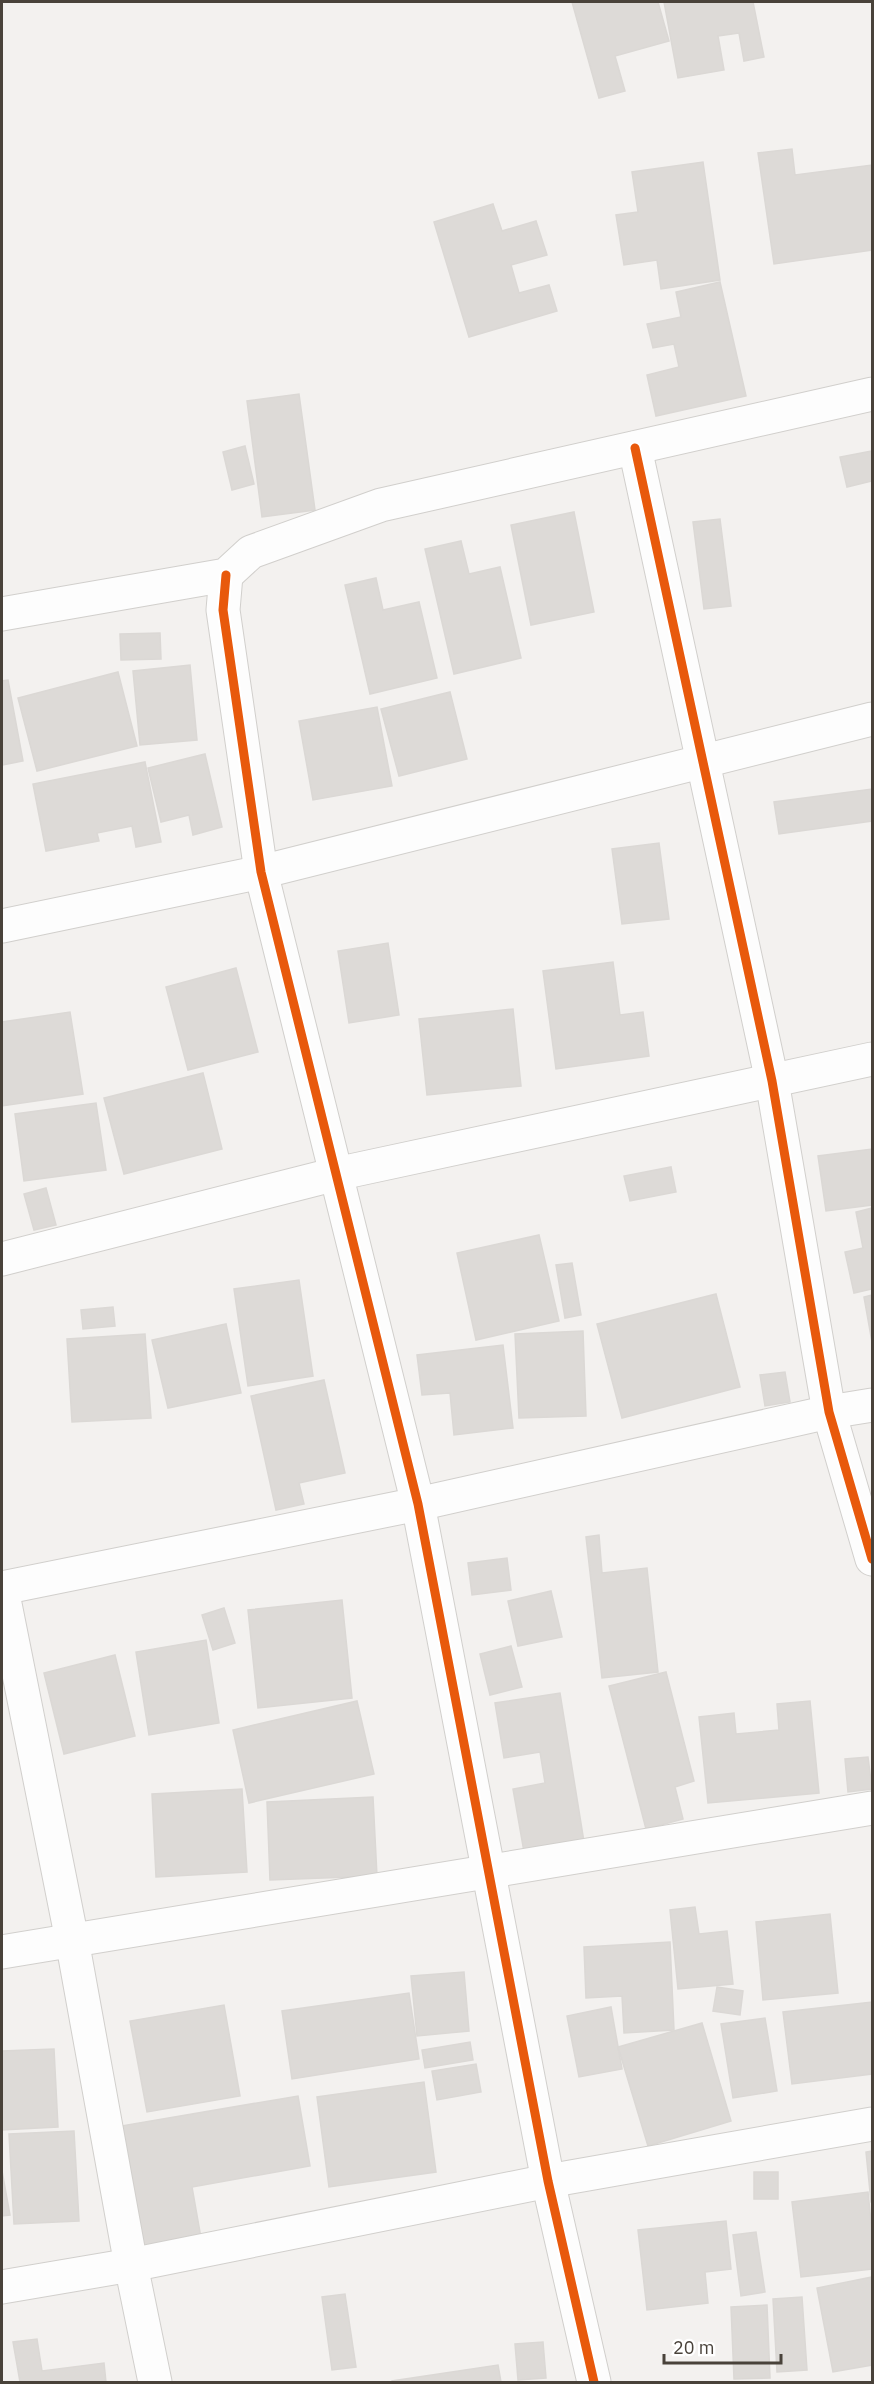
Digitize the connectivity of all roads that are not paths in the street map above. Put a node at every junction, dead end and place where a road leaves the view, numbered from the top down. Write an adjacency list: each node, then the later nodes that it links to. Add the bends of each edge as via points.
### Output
1 (873, 394): 2 (street)
2 (635, 448): 3 (street, via 381,504 250,552); 6 (street)
3 (225, 575): 4 (street); 7 (street, via 223,610)
4 (2, 614)
5 (873, 719): 6 (street)
6 (702, 762): 7 (street); 10 (street)
7 (261, 872): 8 (street); 11 (street)
8 (2, 926)
9 (873, 1059): 10 (street)
10 (772, 1081): 11 (street); 14 (street)
11 (336, 1174): 12 (street); 15 (street)
12 (2, 1259)
13 (873, 1405): 14 (street)
14 (829, 1412): 15 (street); 16 (street)
15 (418, 1504): 17 (street); 19 (street)
16 (873, 1559)
17 (2, 1588): 20 (street)
18 (873, 1808): 19 (street)
19 (490, 1872): 20 (street); 23 (street)
20 (72, 1940): 21 (street); 24 (street)
21 (2, 1952)
22 (873, 2124): 23 (street)
23 (548, 2181): 24 (street); 27 (street)
24 (131, 2265): 25 (street); 26 (street)
25 (2, 2287)
26 (155, 2382)
27 (594, 2382)

